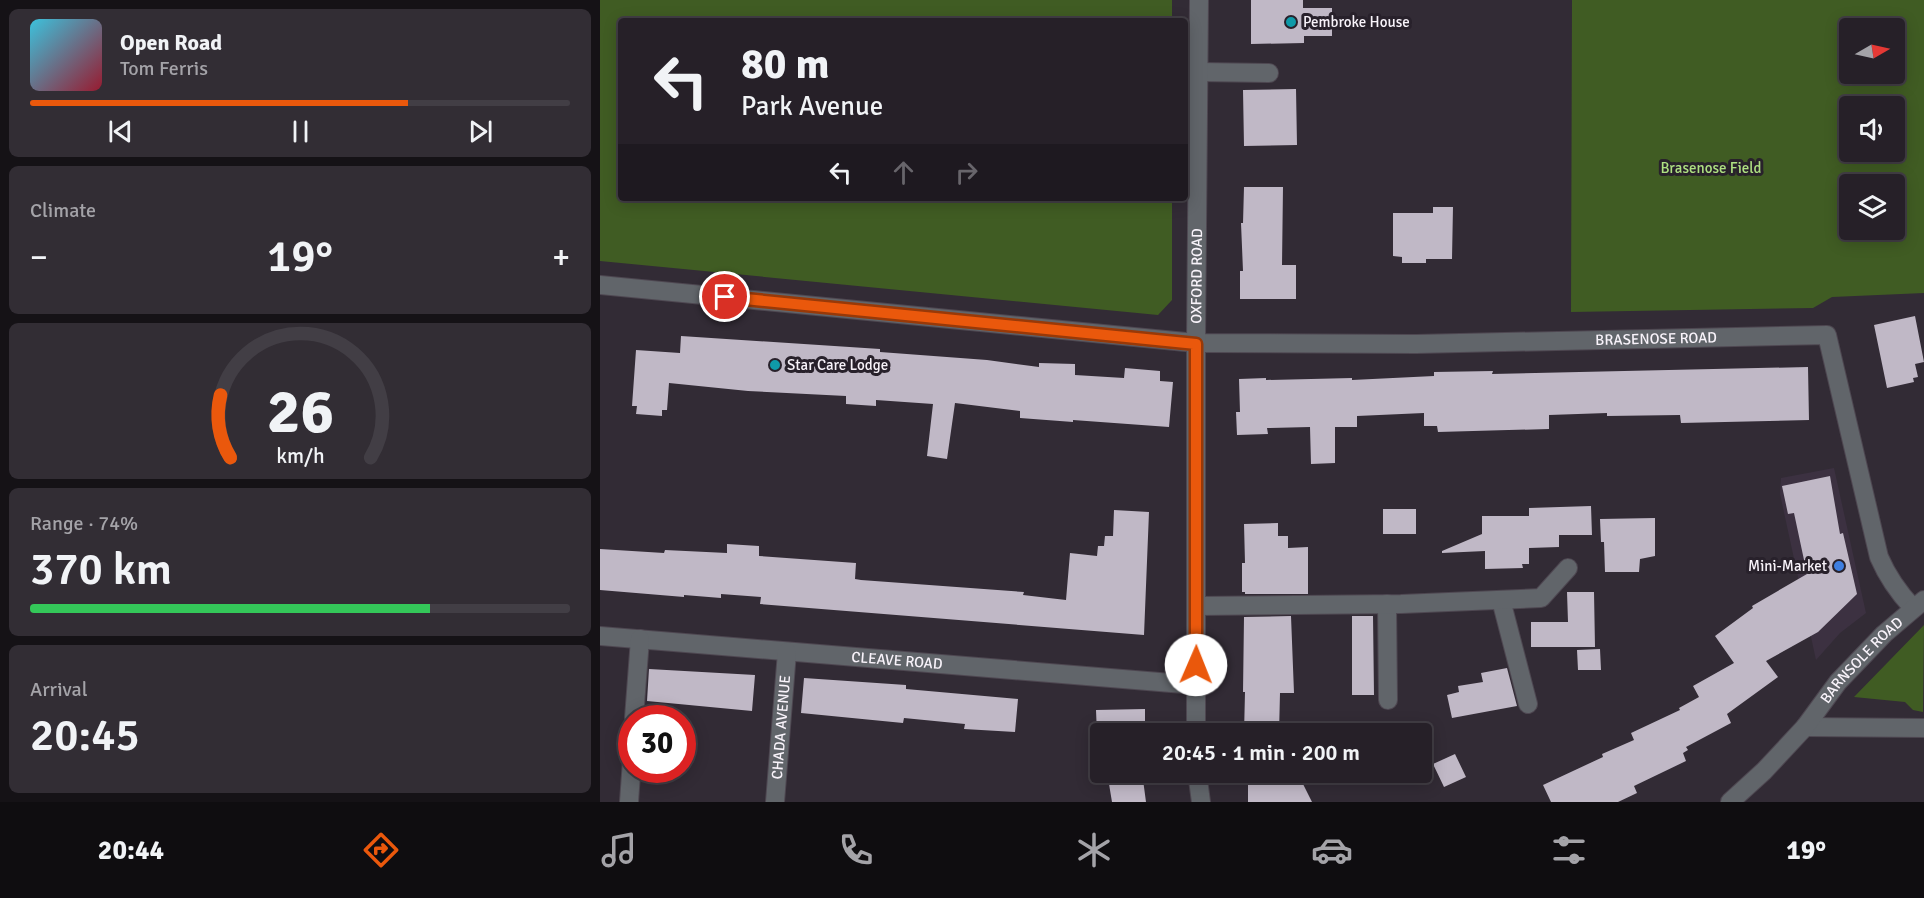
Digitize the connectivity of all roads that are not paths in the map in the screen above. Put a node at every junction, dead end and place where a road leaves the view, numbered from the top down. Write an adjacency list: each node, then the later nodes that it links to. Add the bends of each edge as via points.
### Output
1 (1199, 0): 2 (street, OXFORD ROAD)
2 (1197, 72): 3 (street); 5 (street, OXFORD ROAD)
3 (1269, 73)
4 (600, 285): 5 (street)
5 (1196, 344): 9 (street, BRASENOSE ROAD, via 1416,344 1827,335 1880,557 1897,592); 10 (street, OXFORD ROAD)
6 (1568, 568): 7 (street, via 1540,598)
7 (1501, 600): 8 (street); 16 (street)
8 (1387, 604): 10 (street); 15 (street)
9 (1919, 604): 19 (street, BARNSOLE ROAD, via 1838,682)
10 (1197, 606): 14 (street, OXFORD ROAD)
11 (600, 636): 12 (street, CLEAVE ROAD)
12 (640, 639): 13 (street, CLEAVE ROAD); 17 (street)
13 (787, 652): 14 (street, CLEAVE ROAD); 24 (street, CHADA AVENUE)
14 (1196, 685): 18 (street, OXFORD ROAD)
15 (1388, 700)
16 (1528, 704)
17 (635, 705)
18 (1196, 723)
19 (1805, 727): 20 (street, BARNSOLE ROAD); 26 (street, BARNSOLE ROAD)
20 (1924, 728)
21 (630, 783): 23 (street)
22 (1198, 783): 25 (street)
23 (628, 802)
24 (775, 802)
25 (1201, 802)
26 (1730, 802)

